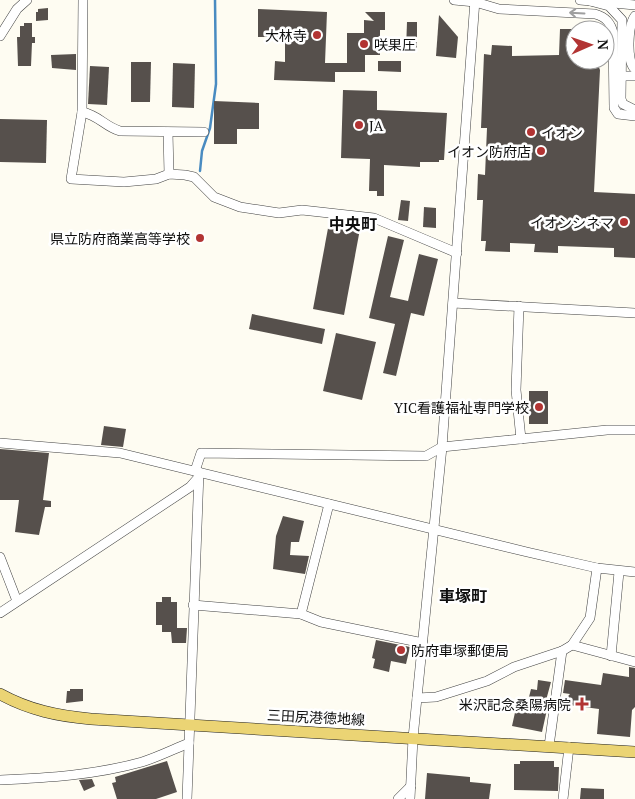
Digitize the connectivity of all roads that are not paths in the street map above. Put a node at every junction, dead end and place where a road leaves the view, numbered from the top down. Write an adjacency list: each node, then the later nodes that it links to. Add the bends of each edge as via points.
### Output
1 (27, 0): 11 (street, via 17,9)
2 (83, 0): 18 (street)
3 (454, 0): 4 (street)
4 (477, 0): 9 (street, one-way to 4, via 595,14 499,9); 23 (street)
5 (580, 0): 6 (street)
6 (590, 1): 7 (street); 15 (street, via 609,6 622,20)
7 (635, 5)
8 (635, 16): 10 (street)
9 (606, 20)
10 (633, 29): 12 (street)
11 (0, 36)
12 (632, 57): 13 (street, via 630,65)
13 (635, 69)
14 (613, 70): 15 (street); 19 (street, via 614,111)
15 (622, 76): 16 (street); 17 (street, via 622,102)
16 (635, 76)
17 (635, 110)
18 (82, 112): 20 (street, via 96,115 110,128 120,131); 22 (street, via 71,179 124,182 156,179)
19 (635, 116)
20 (168, 132): 21 (street); 22 (street)
21 (204, 132)
22 (168, 174): 23 (street, via 194,177 214,197 240,207 279,213 302,210 374,218)
23 (457, 254): 24 (street)
24 (453, 303): 25 (street); 30 (street)
25 (519, 306): 26 (street); 28 (street, via 516,390)
26 (635, 313)
27 (635, 430): 28 (street)
28 (521, 439): 30 (street)
29 (0, 442): 31 (street, via 111,452)
30 (442, 448): 31 (street, via 426,456 200,453); 33 (street)
31 (197, 474): 32 (street); 38 (street, via 190,487); 39 (street)
32 (329, 504): 33 (street); 41 (street)
33 (435, 530): 35 (street); 42 (street)
34 (0, 557): 38 (street)
35 (597, 568): 36 (street); 43 (street, via 590,618)
36 (619, 572): 37 (street); 45 (street)
37 (635, 572)
38 (17, 601): 40 (street)
39 (193, 605): 41 (street); 49 (street)
40 (0, 613)
41 (301, 614): 42 (street, via 321,622)
42 (423, 643): 48 (street)
43 (572, 645): 44 (street); 45 (street)
44 (562, 651): 48 (street, via 514,666 487,681 436,697); 52 (street)
45 (611, 656): 46 (street)
46 (635, 662)
47 (0, 694): 49 (main road, 三田尻港徳地線, via 35,710 58,716)
48 (418, 698): 50 (street)
49 (189, 725): 50 (main road, 三田尻港徳地線); 51 (street)
50 (413, 738): 52 (main road, 三田尻港徳地線); 56 (street)
51 (189, 743): 55 (street, via 144,761 109,770 75,776); 57 (street)
52 (549, 746): 53 (main road, 三田尻港徳地線)
53 (569, 748): 54 (main road, 三田尻港徳地線); 60 (street)
54 (635, 752)
55 (0, 780)
56 (411, 786): 58 (street); 59 (street)
57 (188, 799)
58 (398, 799)
59 (410, 799)
60 (563, 799)

